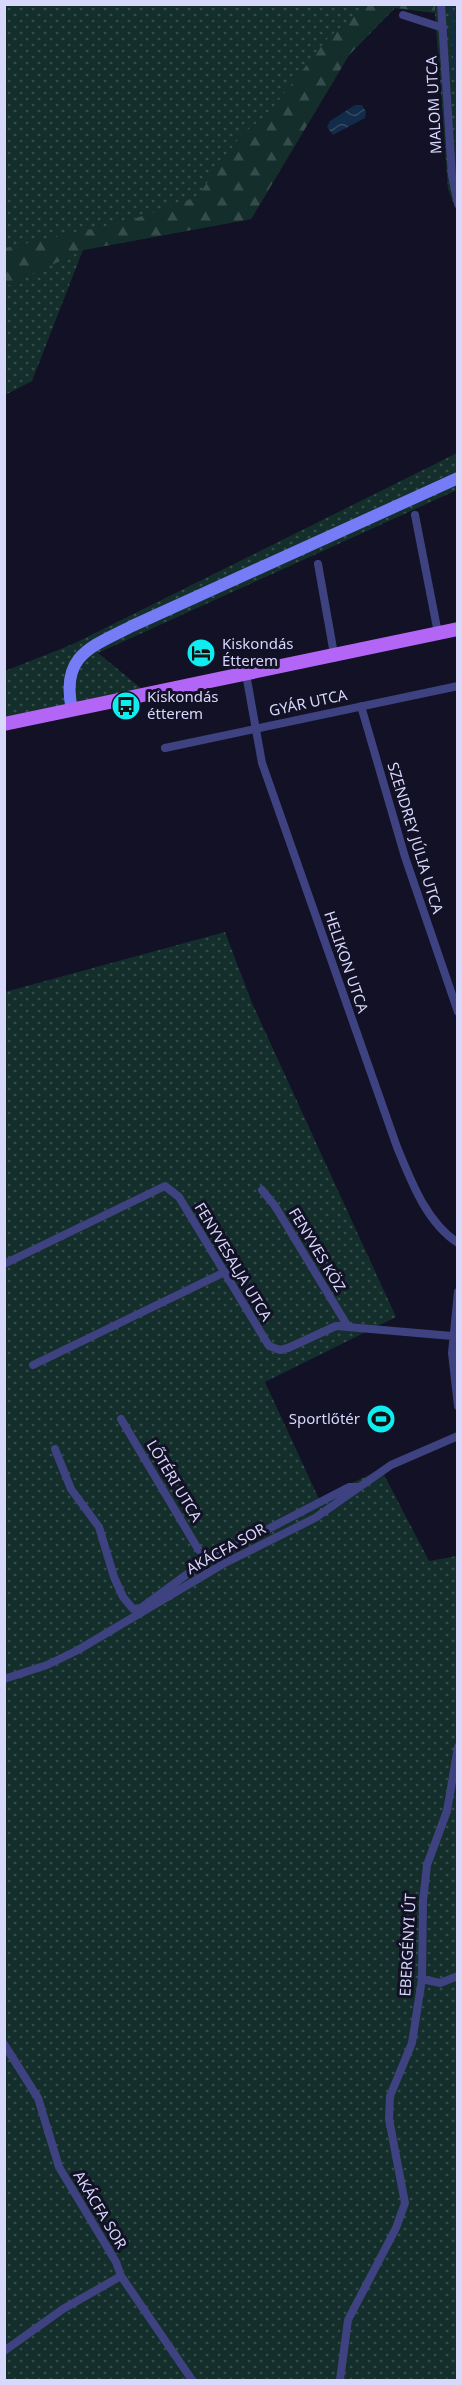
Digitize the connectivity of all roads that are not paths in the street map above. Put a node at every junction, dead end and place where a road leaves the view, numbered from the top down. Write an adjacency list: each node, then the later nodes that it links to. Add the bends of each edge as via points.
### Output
1 (441, 4): 3 (street, MALOM UTCA)
2 (403, 15): 3 (street)
3 (443, 28): 4 (street, MALOM UTCA, via 452,176)
4 (458, 204)
5 (458, 478): 14 (street, via 84,651 76,660 70,680)
6 (416, 515): 9 (street)
7 (318, 564): 10 (street)
8 (458, 628): 9 (main road)
9 (438, 633): 10 (main road)
10 (334, 654): 11 (main road)
11 (246, 674): 14 (main road); 16 (street, HELIKON UTCA)
12 (458, 686): 13 (street, GYÁR UTCA)
13 (361, 706): 16 (street, GYÁR UTCA); 18 (street, SZENDREY JÚLIA UTCA, via 405,857)
14 (72, 710): 15 (main road)
15 (4, 724)
16 (255, 728): 17 (street, GYÁR UTCA); 20 (street, HELIKON UTCA, via 262,763 397,1147 434,1221)
17 (165, 748)
18 (458, 1012)
19 (262, 1190): 24 (street, FENYVES KÖZ)
20 (458, 1243)
21 (4, 1264): 22 (street, FENYVESALJA UTCA, via 165,1186 179,1197)
22 (225, 1272): 24 (street, FENYVESALJA UTCA, via 264,1340 275,1348 288,1348 329,1328); 26 (street)
23 (458, 1292): 25 (street)
24 (347, 1325): 25 (street, FENYVESALJA UTCA)
25 (452, 1336): 27 (street)
26 (33, 1365)
27 (458, 1406)
28 (121, 1419): 32 (street, LŐTÉRI UTCA)
29 (458, 1436): 31 (street, AKÁCFA SOR, via 391,1465)
30 (55, 1449): 32 (street, via 71,1490 99,1527 114,1577 133,1609 141,1608)
31 (359, 1487): 32 (street, via 350,1487 222,1552); 33 (street, AKÁCFA SOR, via 315,1518 223,1564 97,1640 47,1665)
32 (206, 1556)
33 (4, 1679)
34 (458, 1747): 35 (street, EBERGÉNYI ÚT)
35 (447, 1811): 36 (street); 38 (street, EBERGÉNYI ÚT, via 427,1865)
36 (458, 1813)
37 (458, 1976): 38 (street, via 440,1983)
38 (422, 1979): 43 (street, EBERGÉNYI ÚT, via 412,2043 390,2096 389,2119 405,2203 348,2320)
39 (4, 2044): 40 (street, AKÁCFA SOR, via 38,2098 58,2167)
40 (121, 2276): 41 (street, via 63,2309); 42 (street, AKÁCFA SOR)
41 (4, 2351)
42 (192, 2380)
43 (340, 2380)

